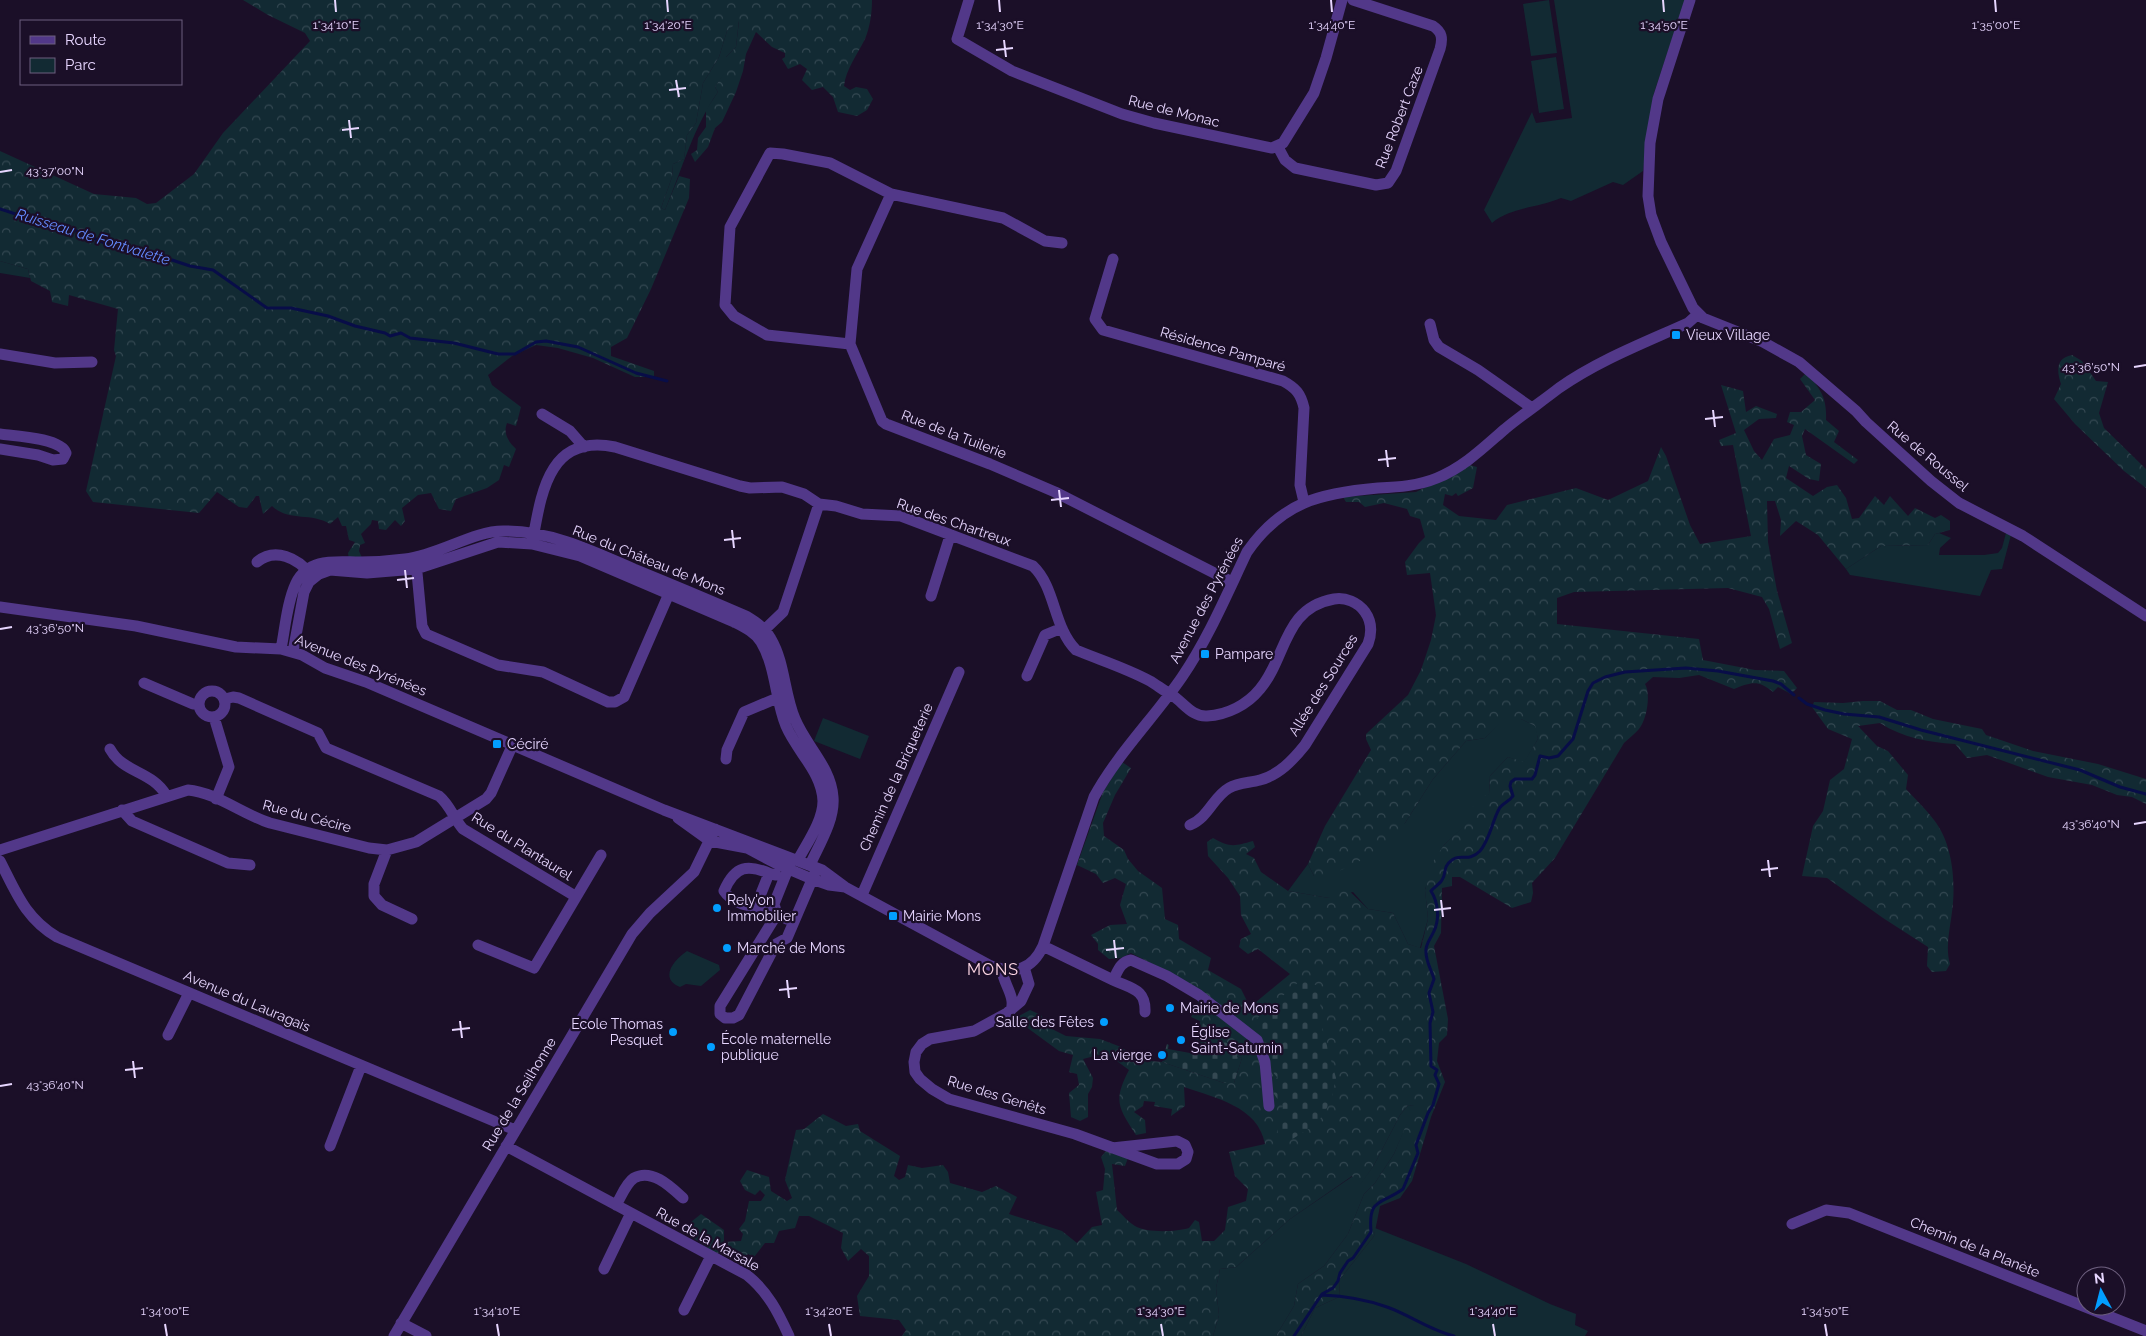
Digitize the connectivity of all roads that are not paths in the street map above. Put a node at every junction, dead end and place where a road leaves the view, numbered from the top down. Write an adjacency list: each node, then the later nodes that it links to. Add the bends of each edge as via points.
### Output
1 (969, 0): 5 (street, Rue de Monac, via 957,39 1012,71 1137,118 1265,148)
2 (1342, 0): 5 (street, via 1314,93)
3 (1354, 0): 5 (street, Rue Robert Caze, via 1433,26 1442,36 1396,171 1388,183 1382,185 1322,174 1289,165)
4 (1690, 0): 9 (street, via 1658,99 1650,152 1648,196 1661,242)
5 (1278, 147)
6 (891, 194): 7 (street, via 1003,218 1045,241); 11 (street, Rue de la Tuilerie, via 858,269); 11 (street, via 830,163 770,154 730,227 724,305 734,316 767,334)
7 (1062, 243)
8 (1113, 259): 19 (street, Résidence Pamparé, via 1095,319 1103,330 1283,382 1302,396 1300,485)
9 (1698, 314): 14 (street, Avenue des Pyrénées, via 1688,323 1588,369); 30 (street, Rue de Roussel, via 1710,322 1763,342 1799,362 1931,481 1959,502 2023,536)
10 (1430, 324): 14 (street, via 1439,347)
11 (850, 344): 26 (street, Rue de la Tuilerie, via 879,416 886,424 1055,492)
12 (0, 354): 13 (street, via 55,363)
13 (92, 362)
14 (1532, 408): 19 (street, Avenue des Pyrénées, via 1473,457 1435,479 1407,486 1336,492)
15 (542, 414): 17 (street, via 570,431)
16 (0, 434): 18 (street, via 48,441 62,446 66,453 63,459 53,460)
17 (584, 447): 20 (street, Rue des Chartreux, via 615,447 750,488 782,487 804,494); 22 (street, Rue des Chartreux, via 563,457 550,471 542,490)
18 (0, 449)
19 (1304, 502): 26 (street, Avenue des Pyrénées, via 1285,513 1257,538)
20 (819, 504): 21 (street, Rue des Chartreux, via 862,514 901,516); 32 (street, via 786,605 780,616)
21 (950, 536): 28 (street); 31 (street, Rue des Chartreux, via 1033,566 1042,578)
22 (533, 539): 24 (street, Rue du Château de Mons, via 504,531 486,533); 27 (street, Rue du Château de Mons, via 576,544)
23 (257, 562): 25 (street, via 272,554 298,561)
24 (416, 563): 25 (street, Rue du Château de Mons, via 328,560); 27 (street, via 422,626 426,634 498,665 543,672 608,702 624,697)
25 (310, 574): 33 (street, via 301,576 294,589); 34 (street)
26 (1232, 582): 38 (street, Avenue des Pyrénées, via 1198,651)
27 (670, 590): 32 (street, Rue du Château de Mons, via 746,616)
28 (932, 596)
29 (0, 607): 33 (street, Avenue des Pyrénées, via 136,626 242,648)
30 (2146, 616)
31 (1062, 628): 36 (street, via 1045,635); 38 (street, Rue des Chartreux, via 1076,650 1150,681)
32 (761, 633): 39 (street, Rue du Château de Mons, via 778,656)
33 (281, 650): 34 (street, Avenue des Pyrénées)
34 (293, 652): 43 (street, Avenue des Pyrénées)
35 (959, 672): 63 (street, Chemin de la Briqueterie)
36 (1027, 676)
37 (144, 683): 41 (street)
38 (1170, 694): 52 (street, Allée des Sources, via 1201,716 1228,712 1260,689 1292,627 1307,611 1330,600 1345,599 1362,608 1369,621 1370,637 1364,652 1293,759 1272,775 1229,788 1202,819); 70 (street, Avenue des Pyrénées, via 1122,752 1094,797)
39 (781, 696): 45 (street, via 744,712); 50 (street, Rue du Château de Mons, via 820,771 829,776 833,792)
40 (225, 699): 41 (street, Rue du Plantaurel, via 212,690 202,695); 42 (street, via 224,710); 51 (street, Rue du Plantaurel, via 239,698 318,733 326,748 439,796)
41 (199, 704): 42 (street, via 204,714)
42 (214, 717): 47 (street, via 229,767)
43 (513, 744): 49 (street, Avenue des Pyrénées); 51 (street, Rue du Cécire, via 489,796)
44 (110, 749): 46 (street, via 118,761 154,780)
45 (726, 759)
46 (166, 795): 47 (street, Rue du Cécire, via 188,790); 48 (street, Rue du Cécire)
47 (216, 799): 56 (street, Rue du Cécire, via 256,819)
48 (122, 810): 55 (street, Rue du Cécire); 59 (street, via 132,821 228,863)
49 (664, 810): 53 (street, Avenue des Pyrénées); 54 (street, Avenue des Pyrénées)
50 (827, 814): 60 (street, Rue du Château de Mons); 62 (street, Rue du Château de Mons)
51 (454, 818): 56 (street, Rue du Cécire, via 416,842); 64 (street, Rue du Plantaurel, via 463,829)
52 (1190, 825)
53 (715, 829): 54 (street, Rue de la Seilhonne); 60 (street, Avenue des Pyrénées, via 749,843)
54 (710, 841): 60 (street, Avenue des Pyrénées, via 747,848); 80 (street, Rue de la Seilhonne, via 694,872 632,934)
55 (0, 850)
56 (387, 850): 68 (street, via 374,884 374,896 382,905)
57 (601, 855): 64 (street)
58 (0, 861): 74 (street, Avenue du Lauragais, via 25,909 42,927 57,937)
59 (250, 865)
60 (789, 868): 61 (street); 62 (street, Avenue des Pyrénées); 66 (street, Rue du Château de Mons)
61 (771, 874): 65 (street); 65 (street, via 754,867 742,868 724,891 728,896)
62 (812, 875): 63 (street, Avenue des Pyrénées, via 827,873); 67 (street, Rue du Château de Mons)
63 (862, 895): 72 (street, Avenue des Pyrénées)
64 (575, 896): 69 (street, via 534,968)
65 (756, 906): 66 (street)
66 (775, 909): 67 (street, via 787,919); 67 (street, Rue du Château de Mons, via 720,1006 720,1014 725,1018 739,1014 776,944 788,938)
67 (796, 915)
68 (412, 919)
69 (478, 945)
70 (1043, 946): 71 (street, Avenue des Pyrénées, via 1038,957); 73 (street)
71 (1024, 967): 72 (street); 75 (street, Rue des Genêts, via 1028,990)
72 (1002, 970): 75 (street, via 1012,999)
73 (1113, 980): 76 (street, via 1141,993 1146,1001); 79 (street, via 1121,965 1131,960 1198,995 1252,1034 1262,1050)
74 (189, 993): 77 (street); 78 (street, Avenue du Lauragais)
75 (1011, 1010): 83 (street, Rue des Genêts, via 974,1031 926,1041 914,1057 917,1076 932,1090 949,1099 1076,1134)
76 (1145, 1012)
77 (168, 1035)
78 (361, 1066): 80 (street, Avenue du Lauragais); 81 (street)
79 (1269, 1106)
80 (515, 1130): 82 (street, Rue de la Seilhonne)
81 (330, 1146)
82 (506, 1146): 85 (street, Rue de la Marsale); 91 (street, Rue de la Seilhonne)
83 (1112, 1148): 83 (street, Rue des Genêts, via 1162,1165 1183,1162 1188,1156 1185,1145 1177,1141)
84 (683, 1198): 85 (street, Rue de la Marsale, via 656,1178 640,1176 633,1179)
85 (616, 1205): 86 (street, Rue de la Marsale)
86 (631, 1213): 88 (street, Rue de la Marsale); 89 (street)
87 (1792, 1224): 92 (street, Chemin de la Planète, via 1826,1210 1849,1213)
88 (711, 1256): 90 (street); 95 (street, Rue de la Marsale, via 747,1275 761,1287 776,1308)
89 (604, 1269)
90 (684, 1310)
91 (401, 1324): 93 (street, Rue de la Seilhonne); 94 (street)
92 (2146, 1331)
93 (394, 1336)
94 (426, 1336)
95 (788, 1336)

